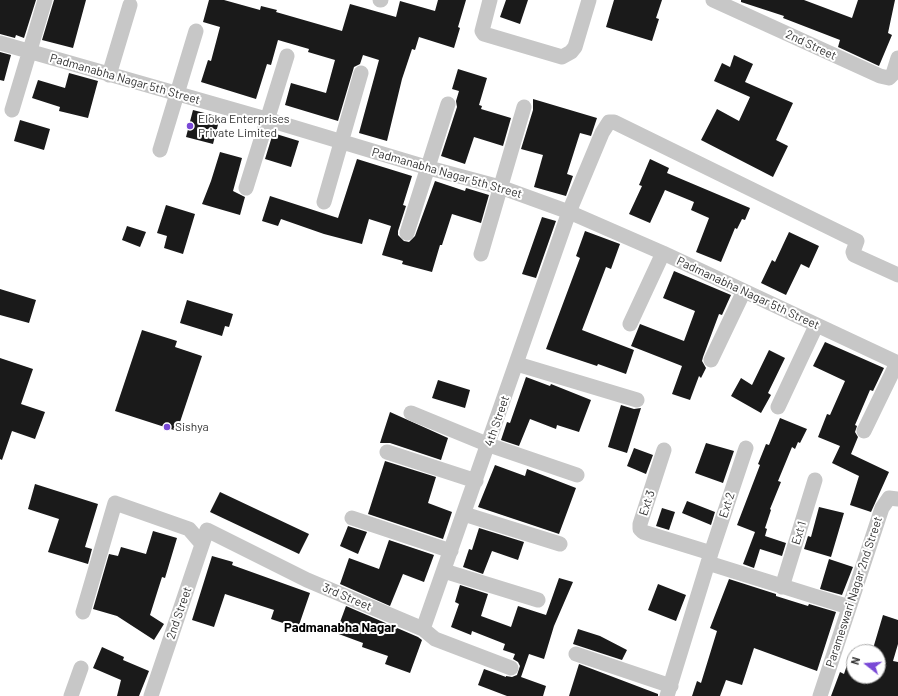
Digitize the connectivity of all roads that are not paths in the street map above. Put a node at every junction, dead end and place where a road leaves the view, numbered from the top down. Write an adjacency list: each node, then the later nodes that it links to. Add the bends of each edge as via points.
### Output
1 (45, 0): 8 (street)
2 (490, 0): 3 (street, via 482,31 484,34 562,57 575,47)
3 (589, 0)
4 (713, 0): 10 (street, 2nd Street, via 880,76 889,78 893,74)
5 (130, 5): 12 (street)
6 (196, 31): 13 (street)
7 (0, 43): 8 (street, Padmanabha Nagar 5th Street)
8 (30, 51): 12 (street, Padmanabha Nagar 5th Street); 16 (street)
9 (287, 56): 17 (street)
10 (898, 58)
11 (361, 73): 18 (street)
12 (109, 75): 13 (street, Padmanabha Nagar 5th Street)
13 (177, 94): 17 (street, Padmanabha Nagar 5th Street); 19 (street)
14 (448, 104): 20 (street)
15 (524, 107): 21 (street)
16 (12, 110)
17 (266, 119): 18 (street, Padmanabha Nagar 5th Street); 22 (street)
18 (342, 142): 20 (street, Padmanabha Nagar 5th Street); 23 (street)
19 (160, 150)
20 (428, 168): 21 (street, Padmanabha Nagar 5th Street); 25 (street)
21 (500, 187): 24 (street, Padmanabha Nagar 5th Street); 27 (street)
22 (246, 188)
23 (324, 202)
24 (569, 212): 26 (street, Padmanabha Nagar 5th Street); 28 (street, 4th Street, via 605,126 609,122 614,122 856,240 854,255); 34 (street, 4th Street)
25 (408, 233)
26 (663, 253): 29 (street, Padmanabha Nagar 5th Street); 30 (street)
27 (482, 254)
28 (898, 275)
29 (744, 290): 31 (street, Padmanabha Nagar 5th Street); 32 (street)
30 (630, 324)
31 (816, 326): 33 (street, Padmanabha Nagar 5th Street); 36 (street)
32 (711, 360)
33 (898, 363): 38 (street)
34 (517, 364): 35 (street); 39 (street, 4th Street)
35 (637, 400)
36 (778, 406)
37 (411, 413): 39 (street)
38 (864, 432)
39 (488, 445): 43 (street); 45 (street, 4th Street)
40 (746, 448): 53 (street, Ext 2)
41 (664, 450): 53 (street, Ext 3, via 640,528 643,532)
42 (387, 452): 45 (street)
43 (577, 475)
44 (815, 480): 55 (street, Ext 1)
45 (476, 481): 47 (street, 4th Street)
46 (898, 499): 57 (street, Parameswari Nagar 2nd Street, via 889,498 882,508)
47 (464, 514): 51 (street); 52 (street, 4th Street)
48 (352, 518): 52 (street)
49 (207, 530): 50 (street, 2nd Street); 59 (street, 3rd Street, via 307,580)
50 (202, 544): 58 (street, via 189,530 115,503); 65 (street, 2nd Street)
51 (560, 544)
52 (451, 551): 54 (street, 4th Street)
53 (710, 558): 55 (street); 63 (street, Ext 2)
54 (444, 571): 56 (street); 59 (street, 4th Street)
55 (782, 587): 57 (street)
56 (538, 600)
57 (849, 607): 66 (street, Parameswari Nagar 2nd Street)
58 (83, 612)
59 (424, 629): 62 (street, 3rd Street, via 435,639)
60 (576, 654): 63 (street)
61 (81, 668): 64 (street)
62 (511, 668)
63 (669, 691)
64 (71, 696)
65 (151, 696)
66 (820, 696)

